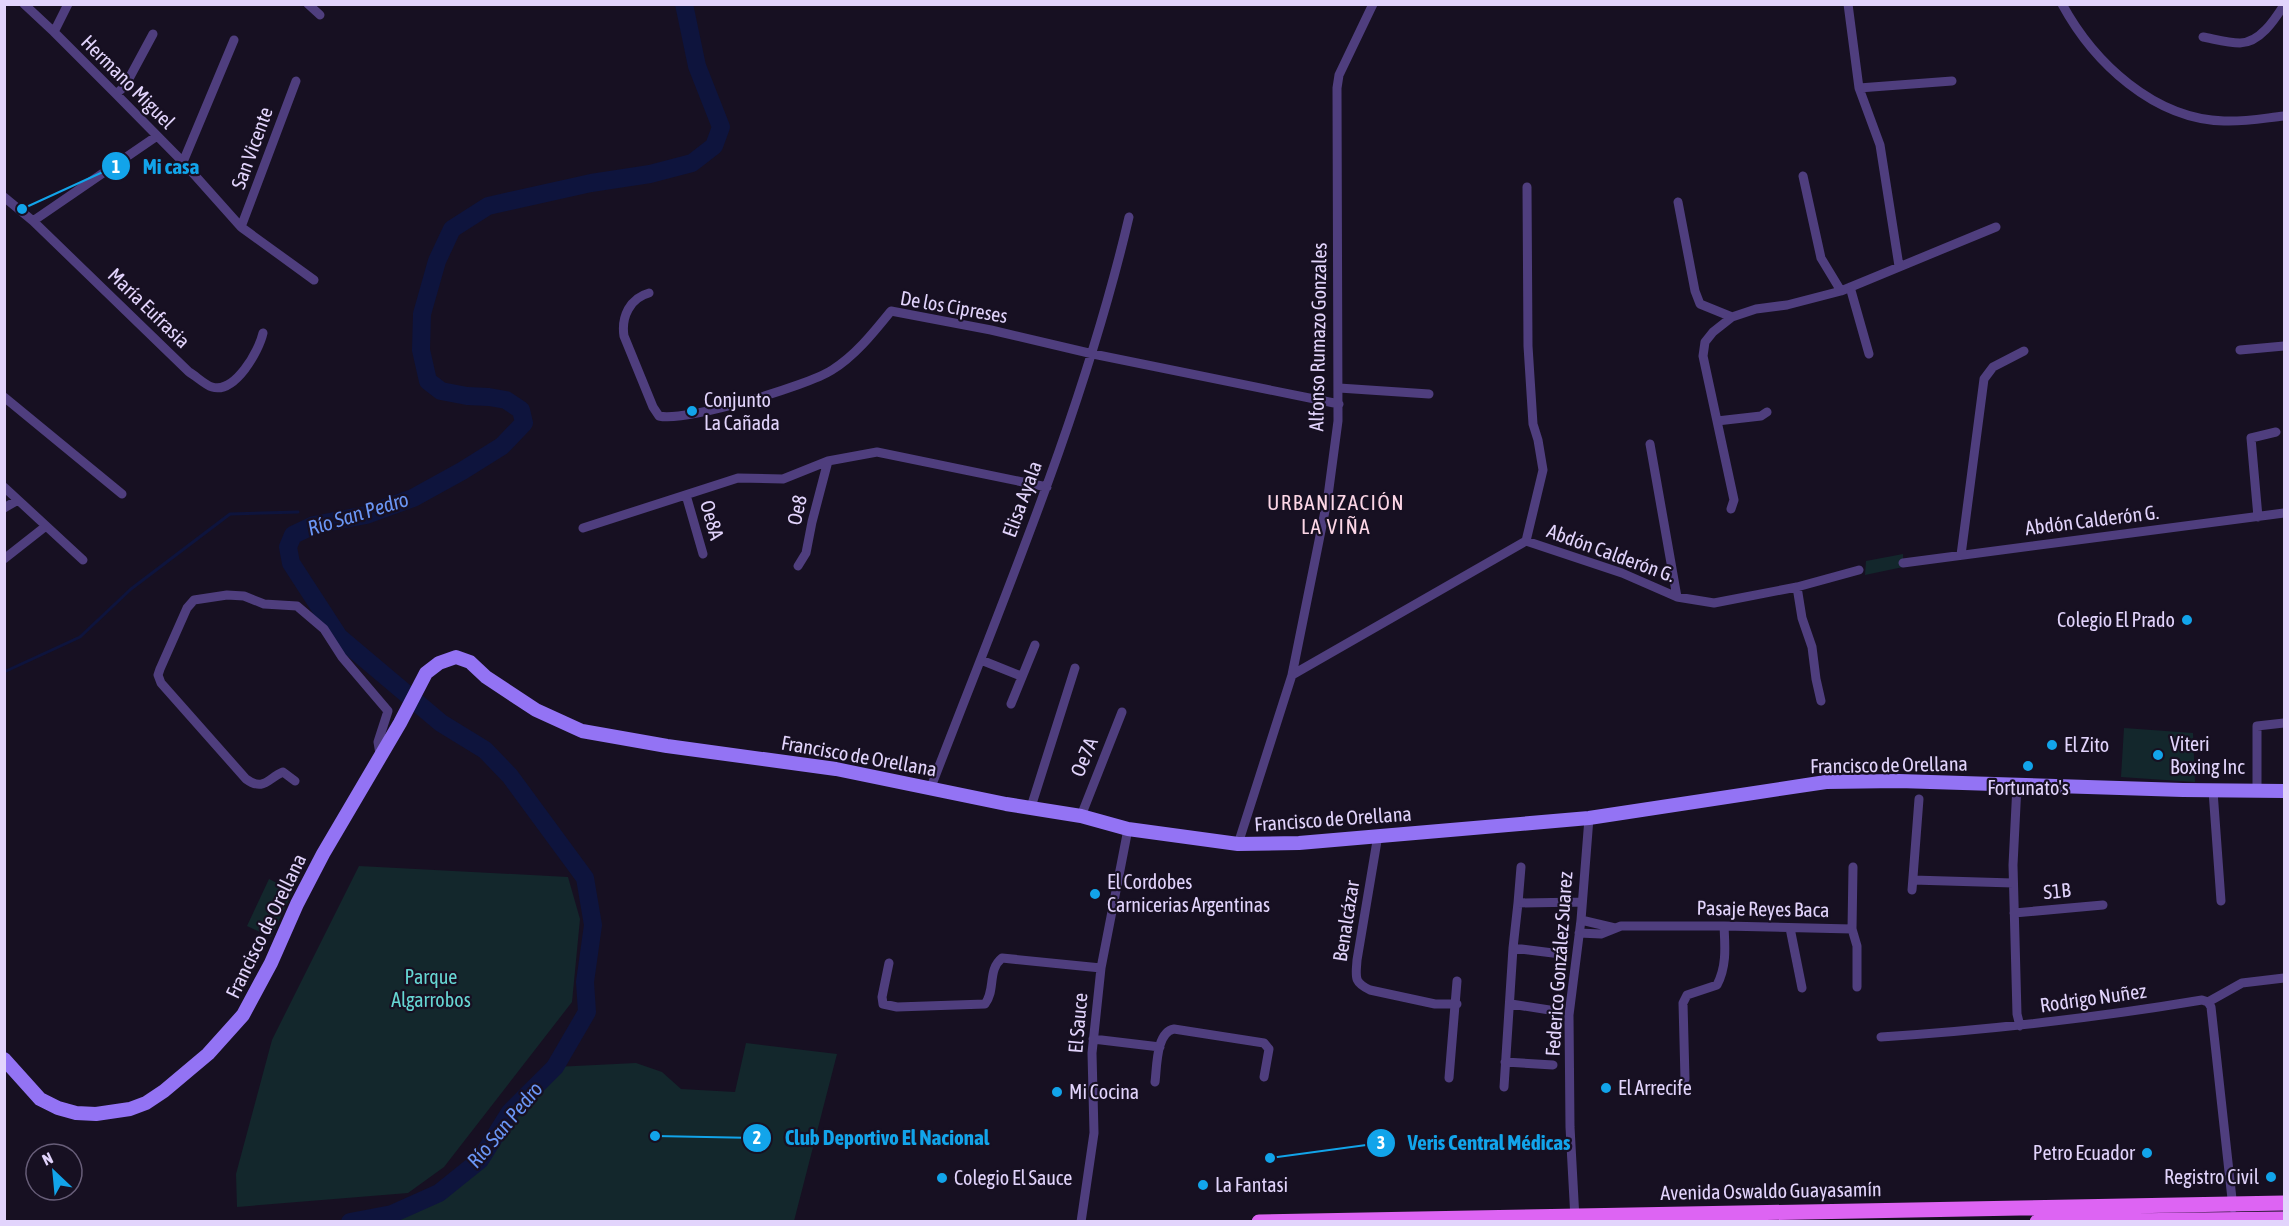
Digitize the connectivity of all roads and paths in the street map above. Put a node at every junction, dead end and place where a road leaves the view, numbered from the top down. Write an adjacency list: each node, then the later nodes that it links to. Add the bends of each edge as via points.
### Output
1 (24, 4): 9 (street, Hermano Miguel)
2 (68, 4): 9 (street)
3 (308, 4): 8 (street)
4 (1848, 4): 15 (street)
5 (2062, 4): 17 (street, via 2081,35 2115,73 2162,105 2224,122)
6 (1376, 5): 39 (street, Alfonso Rumazo Gonzales, via 1339,75 1337,88)
7 (2284, 5): 11 (street, via 2273,23 2242,44)
8 (320, 15)
9 (54, 32): 16 (street, Hermano Miguel)
10 (153, 34): 16 (street, via 125,86)
11 (2203, 36)
12 (234, 40): 19 (street)
13 (296, 81): 26 (street, San Vicente)
14 (1952, 81): 15 (street)
15 (1859, 88): 28 (street, via 1880,145)
16 (116, 94): 18 (street, Hermano Miguel)
17 (2284, 116)
18 (157, 136): 19 (street, Hermano Miguel); 25 (street)
19 (183, 162): 26 (street, Hermano Miguel)
20 (1803, 176): 30 (street, via 1821,258)
21 (1527, 187): 59 (street, via 1530,376 1533,424 1543,470)
22 (4, 197): 25 (street, María Eufrasia)
23 (1678, 202): 32 (street, via 1701,304)
24 (1129, 217): 37 (street, Elisa Ayala)
25 (33, 221): 33 (street, María Eufrasia, via 189,372 212,387 221,387 240,376)
26 (241, 227): 29 (street, Hermano Miguel)
27 (1996, 227): 28 (street)
28 (1899, 266): 30 (street)
29 (314, 280)
30 (1846, 289): 32 (street); 38 (street)
31 (649, 293): 37 (street, De los Cipreses, via 631,303 622,326 653,407 664,418 714,410 820,378 846,361 891,311)
32 (1732, 317): 44 (street, via 1705,342 1703,356)
33 (263, 333)
34 (2284, 346): 35 (street)
35 (2240, 350)
36 (2024, 351): 61 (street, via 1993,367 1984,379)
37 (1093, 354): 42 (street, De los Cipreses); 49 (street, Elisa Ayala)
38 (1869, 354)
39 (1339, 388): 40 (street); 42 (street, Alfonso Rumazo Gonzales)
40 (1429, 394)
41 (4, 397): 50 (street)
42 (1339, 404): 72 (street, Alfonso Rumazo Gonzales, via 1328,495)
43 (1767, 412): 44 (street)
44 (1717, 421): 54 (street, via 1734,500)
45 (2276, 432): 56 (street, via 2251,438)
46 (1650, 444): 68 (street)
47 (828, 461): 49 (street, via 877,452); 51 (street, via 783,479 738,478); 65 (street, Oe8, via 806,553)
48 (4, 487): 52 (street)
49 (1047, 487): 70 (street, Elisa Ayala)
50 (122, 494)
51 (686, 495): 58 (street); 60 (street, Oe8A)
52 (18, 500): 53 (street); 57 (street)
53 (4, 508)
54 (1731, 508)
55 (2284, 513): 56 (street, Abdón Calderón G.)
56 (2258, 517): 61 (street, Abdón Calderón G.)
57 (46, 526): 62 (street); 63 (street)
58 (584, 528)
59 (1526, 541): 68 (street, Abdón Calderón G., via 1622,573); 72 (street)
60 (703, 554)
61 (1961, 555): 64 (street, Abdón Calderón G.)
62 (4, 559)
63 (83, 560)
64 (1903, 563)
65 (798, 566)
66 (1859, 570): 67 (street, Abdón Calderón G.)
67 (1797, 587): 68 (street, Abdón Calderón G., via 1714,603); 74 (street)
68 (1677, 597)
69 (1035, 645): 73 (street)
70 (981, 660): 73 (street); 81 (street, Elisa Ayala)
71 (1075, 668): 86 (street)
72 (1292, 675): 91 (street, Alfonso Rumazo Gonzales)
73 (1021, 676): 75 (street)
74 (1821, 701)
75 (1011, 704)
76 (1122, 712): 87 (street, Oe7A)
77 (2284, 723): 83 (street, via 2257,726)
78 (381, 754): 79 (street, via 378,742 388,711 312,618 297,606 264,604 244,596 194,600 160,669 161,683 246,779 263,784 286,772); 81 (street, Francisco de Orellana, via 422,680 448,658 465,658 536,710 582,731); 124 (street, Francisco de Orellana, via 323,854 243,1015 208,1054 165,1091 130,1109 104,1114 75,1113 40,1099)
79 (295, 781)
80 (2017, 785): 82 (street, Francisco de Orellana); 88 (street, Francisco de Orellana, via 1826,782); 95 (street, Rodrigo Nuñez)
81 (931, 787): 86 (street, Francisco de Orellana)
82 (2213, 791): 83 (street, Francisco de Orellana); 97 (street)
83 (2257, 791): 84 (street, Francisco de Orellana)
84 (2284, 791)
85 (1919, 799): 94 (street)
86 (1030, 807): 87 (street, Francisco de Orellana)
87 (1081, 816): 89 (street, Francisco de Orellana)
88 (1589, 818): 90 (street, Francisco de Orellana); 98 (street, Federico González Suarez)
89 (1128, 829): 91 (street, Francisco de Orellana); 111 (street, El Sauce)
90 (1378, 835): 91 (street, Francisco de Orellana); 117 (street, Benalcázar, via 1356,978 1370,990 1434,1004)
91 (1238, 844)
92 (1521, 867): 99 (street)
93 (1853, 867): 106 (street)
94 (1913, 880): 95 (street); 96 (street)
95 (2013, 883): 101 (street, Rodrigo Nuñez)
96 (1912, 890)
97 (2221, 901)
98 (1581, 902): 99 (street); 102 (street, Federico González Suarez)
99 (1518, 903): 108 (street)
100 (2103, 905): 101 (street, S1B)
101 (2014, 913): 120 (street, Rodrigo Nuñez)
102 (1581, 920): 104 (street, Pasaje Reyes Baca); 107 (street, Federico González Suarez)
103 (1724, 926): 104 (street, Pasaje Reyes Baca); 105 (street, Pasaje Reyes Baca); 129 (street, via 1725,963 1718,985 1687,995 1683,1003)
104 (1615, 928): 107 (street, Pasaje Reyes Baca, via 1601,934)
105 (1791, 928): 106 (street, Pasaje Reyes Baca); 115 (street)
106 (1852, 929): 114 (street, Pasaje Reyes Baca, via 1857,946)
107 (1579, 933): 134 (street, Federico González Suarez, via 1569,1015)
108 (1513, 948): 109 (street); 118 (street)
109 (1561, 954)
110 (889, 963): 111 (street, via 883,1004 897,1007 985,1004 994,967 1002,958)
111 (1101, 968): 122 (street, El Sauce)
112 (2284, 978): 116 (street, via 2242,983)
113 (1457, 981): 117 (street)
114 (1857, 987)
115 (1802, 988)
116 (2208, 1002): 120 (street, Rodrigo Nuñez); 133 (street)
117 (1457, 1004): 128 (street)
118 (1510, 1004): 119 (street); 125 (street)
119 (1556, 1011)
120 (2020, 1026): 121 (street)
121 (1881, 1037)
122 (1093, 1039): 123 (street); 136 (street, El Sauce, via 1094,1133)
123 (1160, 1047): 127 (street, via 1164,1034 1174,1029 1264,1043 1269,1049); 130 (street)
124 (4, 1059)
125 (1505, 1062): 126 (street); 131 (street)
126 (1553, 1065)
127 (1264, 1077)
128 (1449, 1078)
129 (1685, 1079)
130 (1155, 1082)
131 (1504, 1087)
132 (2284, 1203): 133 (main road, Avenida Oswaldo Guayasamín)
133 (2233, 1215): 134 (main road, Avenida Oswaldo Guayasamín); 135 (main road, Avenida Oswaldo Guayasamín); 138 (main road, Avenida Oswaldo Guayasamín)
134 (1575, 1219): 137 (main road, Avenida Oswaldo Guayasamín)
135 (2284, 1219)
136 (1081, 1221)
137 (1259, 1221)
138 (2037, 1221)

